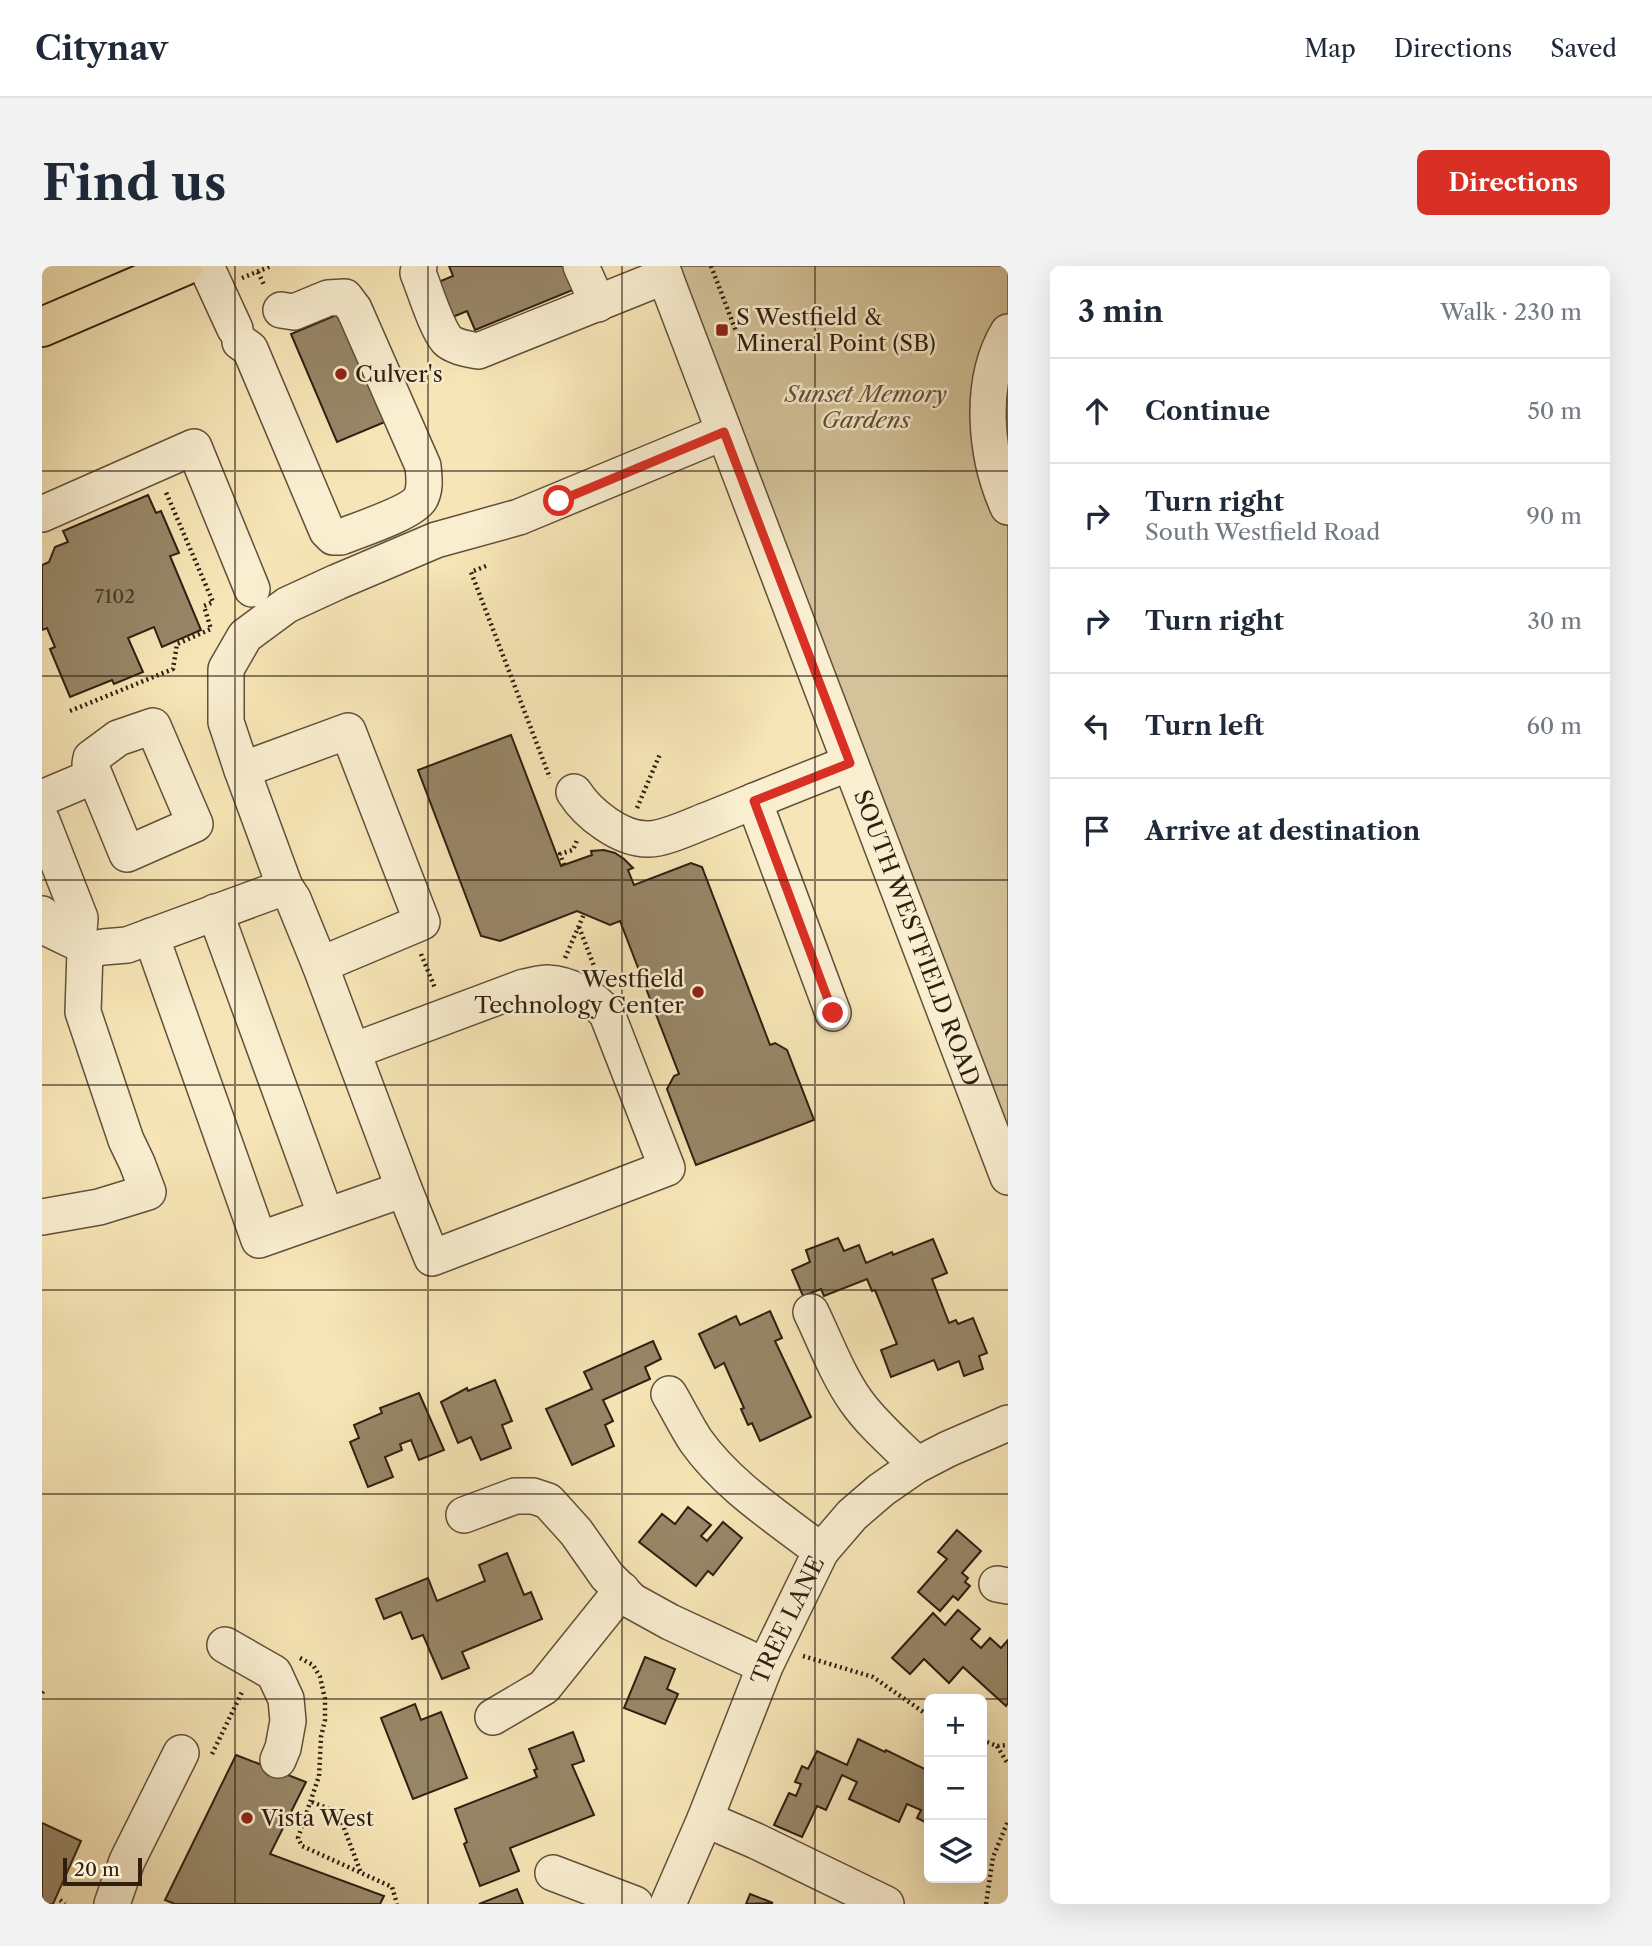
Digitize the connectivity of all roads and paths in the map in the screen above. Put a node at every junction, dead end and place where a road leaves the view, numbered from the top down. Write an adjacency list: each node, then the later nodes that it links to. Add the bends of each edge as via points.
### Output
1 (184, 266): 10 (main road)
2 (206, 266): 9 (street, via 238,335 250,349 327,531 341,537 401,513 420,500 423,466 354,309 345,297 328,298 294,312)
3 (419, 266): 13 (street, via 448,341)
4 (439, 266): 13 (street, via 466,332)
5 (581, 266): 8 (street)
6 (711, 266): 12 (path)
7 (663, 271): 8 (street); 14 (street, SOUTH WESTFIELD ROAD)
8 (597, 304): 13 (street)
9 (281, 310)
10 (42, 327)
11 (1008, 332): 16 (street, via 1000,345 988,409 990,447)
12 (739, 339)
13 (478, 347)
14 (724, 432): 22 (street, SOUTH WESTFIELD ROAD); 23 (street, via 519,517 436,540 287,605 246,636 226,669 226,722)
15 (165, 489): 20 (path, via 213,602 204,606 211,629 177,644 173,669)
16 (1008, 507)
17 (42, 514): 19 (street, via 194,447)
18 (486, 566): 25 (path, via 471,572)
19 (253, 589)
20 (71, 712)
21 (660, 754): 28 (path)
22 (850, 763): 27 (street); 44 (street, SOUTH WESTFIELD ROAD)
23 (242, 770): 32 (street); 39 (street, via 348,731 422,922)
24 (94, 776): 26 (street)
25 (563, 790): 27 (street, via 610,826 649,839)
26 (42, 798)
27 (754, 801): 42 (street)
28 (636, 810)
29 (42, 821): 38 (street, via 80,918)
30 (589, 838): 31 (path, via 579,834 573,850 561,854)
31 (564, 865)
32 (285, 887): 33 (street); 39 (street)
33 (215, 912): 37 (street); 46 (street)
34 (42, 914): 38 (street, via 47,928)
35 (584, 914): 36 (path)
36 (579, 927): 40 (path); 41 (path)
37 (151, 936): 38 (street, via 127,945); 46 (street, via 259,1240)
38 (81, 947): 47 (street, via 83,1012 125,1140 148,1192)
39 (320, 965): 43 (street)
40 (562, 966)
41 (595, 970)
42 (833, 1013)
43 (353, 1051): 45 (street); 45 (street, via 524,987 547,983 571,987 607,1014 667,1168 432,1258)
44 (1004, 1156)
45 (404, 1189): 46 (street)
46 (326, 1216)
47 (42, 1217)
48 (811, 1312): 51 (street, via 854,1399)
49 (669, 1394): 53 (street, via 717,1466 742,1491)
50 (1008, 1423): 51 (street, TREE LANE)
51 (917, 1465): 53 (street, TREE LANE, via 852,1515)
52 (464, 1515): 54 (street, via 515,1496 548,1501)
53 (821, 1551): 57 (street, TREE LANE)
54 (621, 1590): 57 (street, via 670,1622); 59 (street, via 544,1687)
55 (225, 1646): 64 (street, via 274,1673 286,1699 288,1721)
56 (803, 1656): 58 (path, via 873,1677)
57 (765, 1666): 67 (street, TREE LANE)
58 (924, 1713)
59 (493, 1717)
60 (987, 1742): 62 (path)
61 (1008, 1745): 62 (path)
62 (997, 1746): 65 (path)
63 (181, 1753): 73 (street, via 127,1861)
64 (278, 1760)
65 (1008, 1764)
66 (312, 1802): 69 (path, via 335,1811)
67 (705, 1819): 75 (street, TREE LANE); 76 (street)
68 (1008, 1821): 77 (path, via 993,1857)
69 (361, 1872)
70 (553, 1873): 74 (street)
71 (60, 1900): 72 (path)
72 (65, 1904)
73 (112, 1904)
74 (635, 1904)
75 (668, 1904)
76 (886, 1904)
77 (986, 1904)

